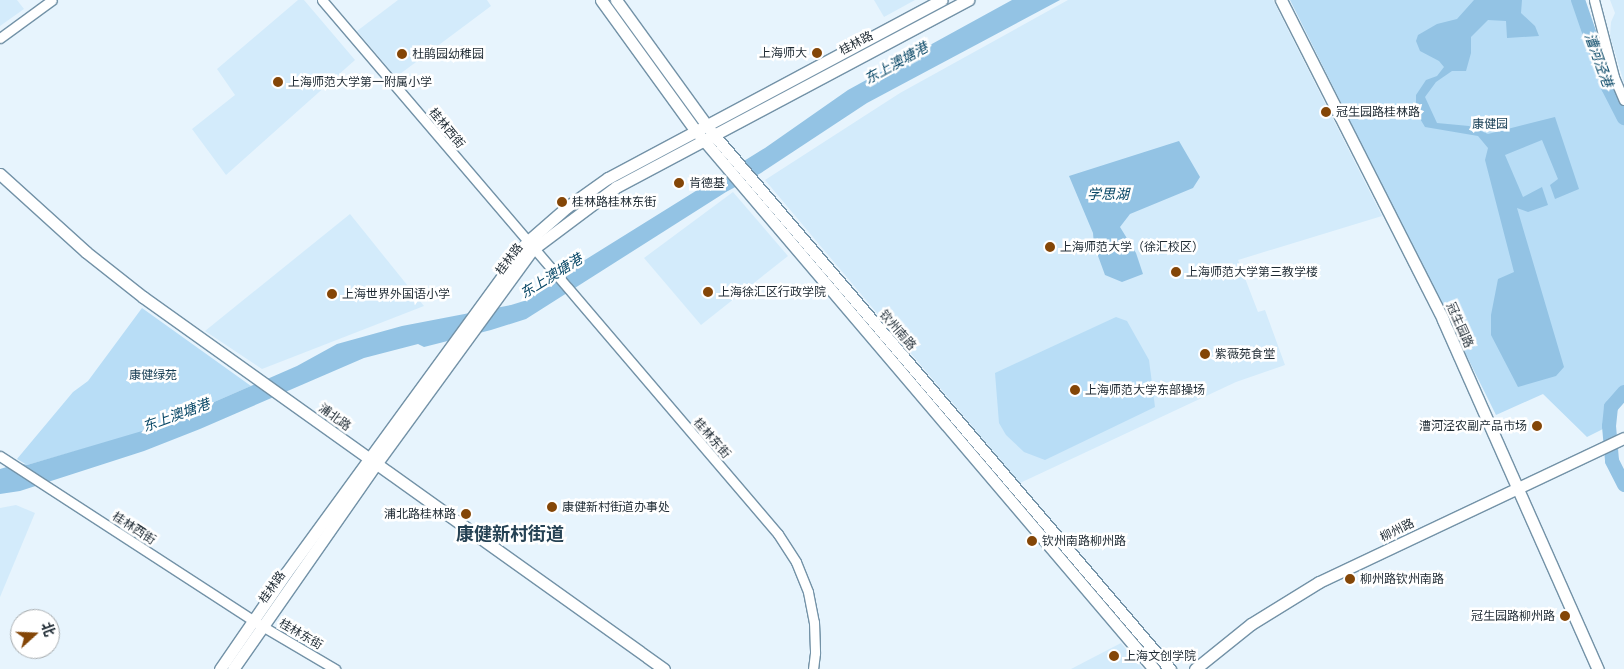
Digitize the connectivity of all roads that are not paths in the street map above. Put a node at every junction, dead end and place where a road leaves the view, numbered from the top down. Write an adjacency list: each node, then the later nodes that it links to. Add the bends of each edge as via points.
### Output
1 (52, 0): 9 (street)
2 (322, 0): 14 (street, 桂林西街)
3 (602, 0): 11 (street, 钦州南路)
4 (616, 0): 11 (street, 钦州南路)
5 (941, 0): 11 (street, 桂林路)
6 (968, 0): 11 (street, 桂林路)
7 (1281, 0): 18 (street, 冠生园路, via 1428,288)
8 (1594, 0): 10 (street, via 1614,77)
9 (0, 38)
10 (1624, 100)
11 (705, 133): 12 (street, 钦州南路); 14 (street, 桂林路, via 608,178 566,207)
12 (731, 163): 25 (street, 钦州南路, via 742,185); 26 (street, 钦州南路, via 754,182)
13 (0, 174): 17 (street, 浦北路, via 94,258)
14 (530, 245): 17 (street, 桂林路, via 481,304); 17 (street, 桂林路, via 461,348); 24 (street, 桂林东街, via 778,534 796,562 808,592 814,622)
15 (1623, 439): 18 (street, 柳州路)
16 (3, 458): 19 (street, 桂林西街)
17 (372, 461): 19 (street, 桂林路); 23 (street, 浦北路)
18 (1518, 488): 27 (street, 柳州路, via 1300,593 1250,624); 28 (street, 冠生园路)
19 (258, 623): 20 (street, 桂林路); 21 (street, 桂林路); 22 (street, 桂林东街)
20 (220, 669)
21 (233, 669)
22 (335, 669)
23 (664, 669)
24 (813, 669)
25 (1154, 669)
26 (1170, 669)
27 (1195, 669)
28 (1598, 669)

